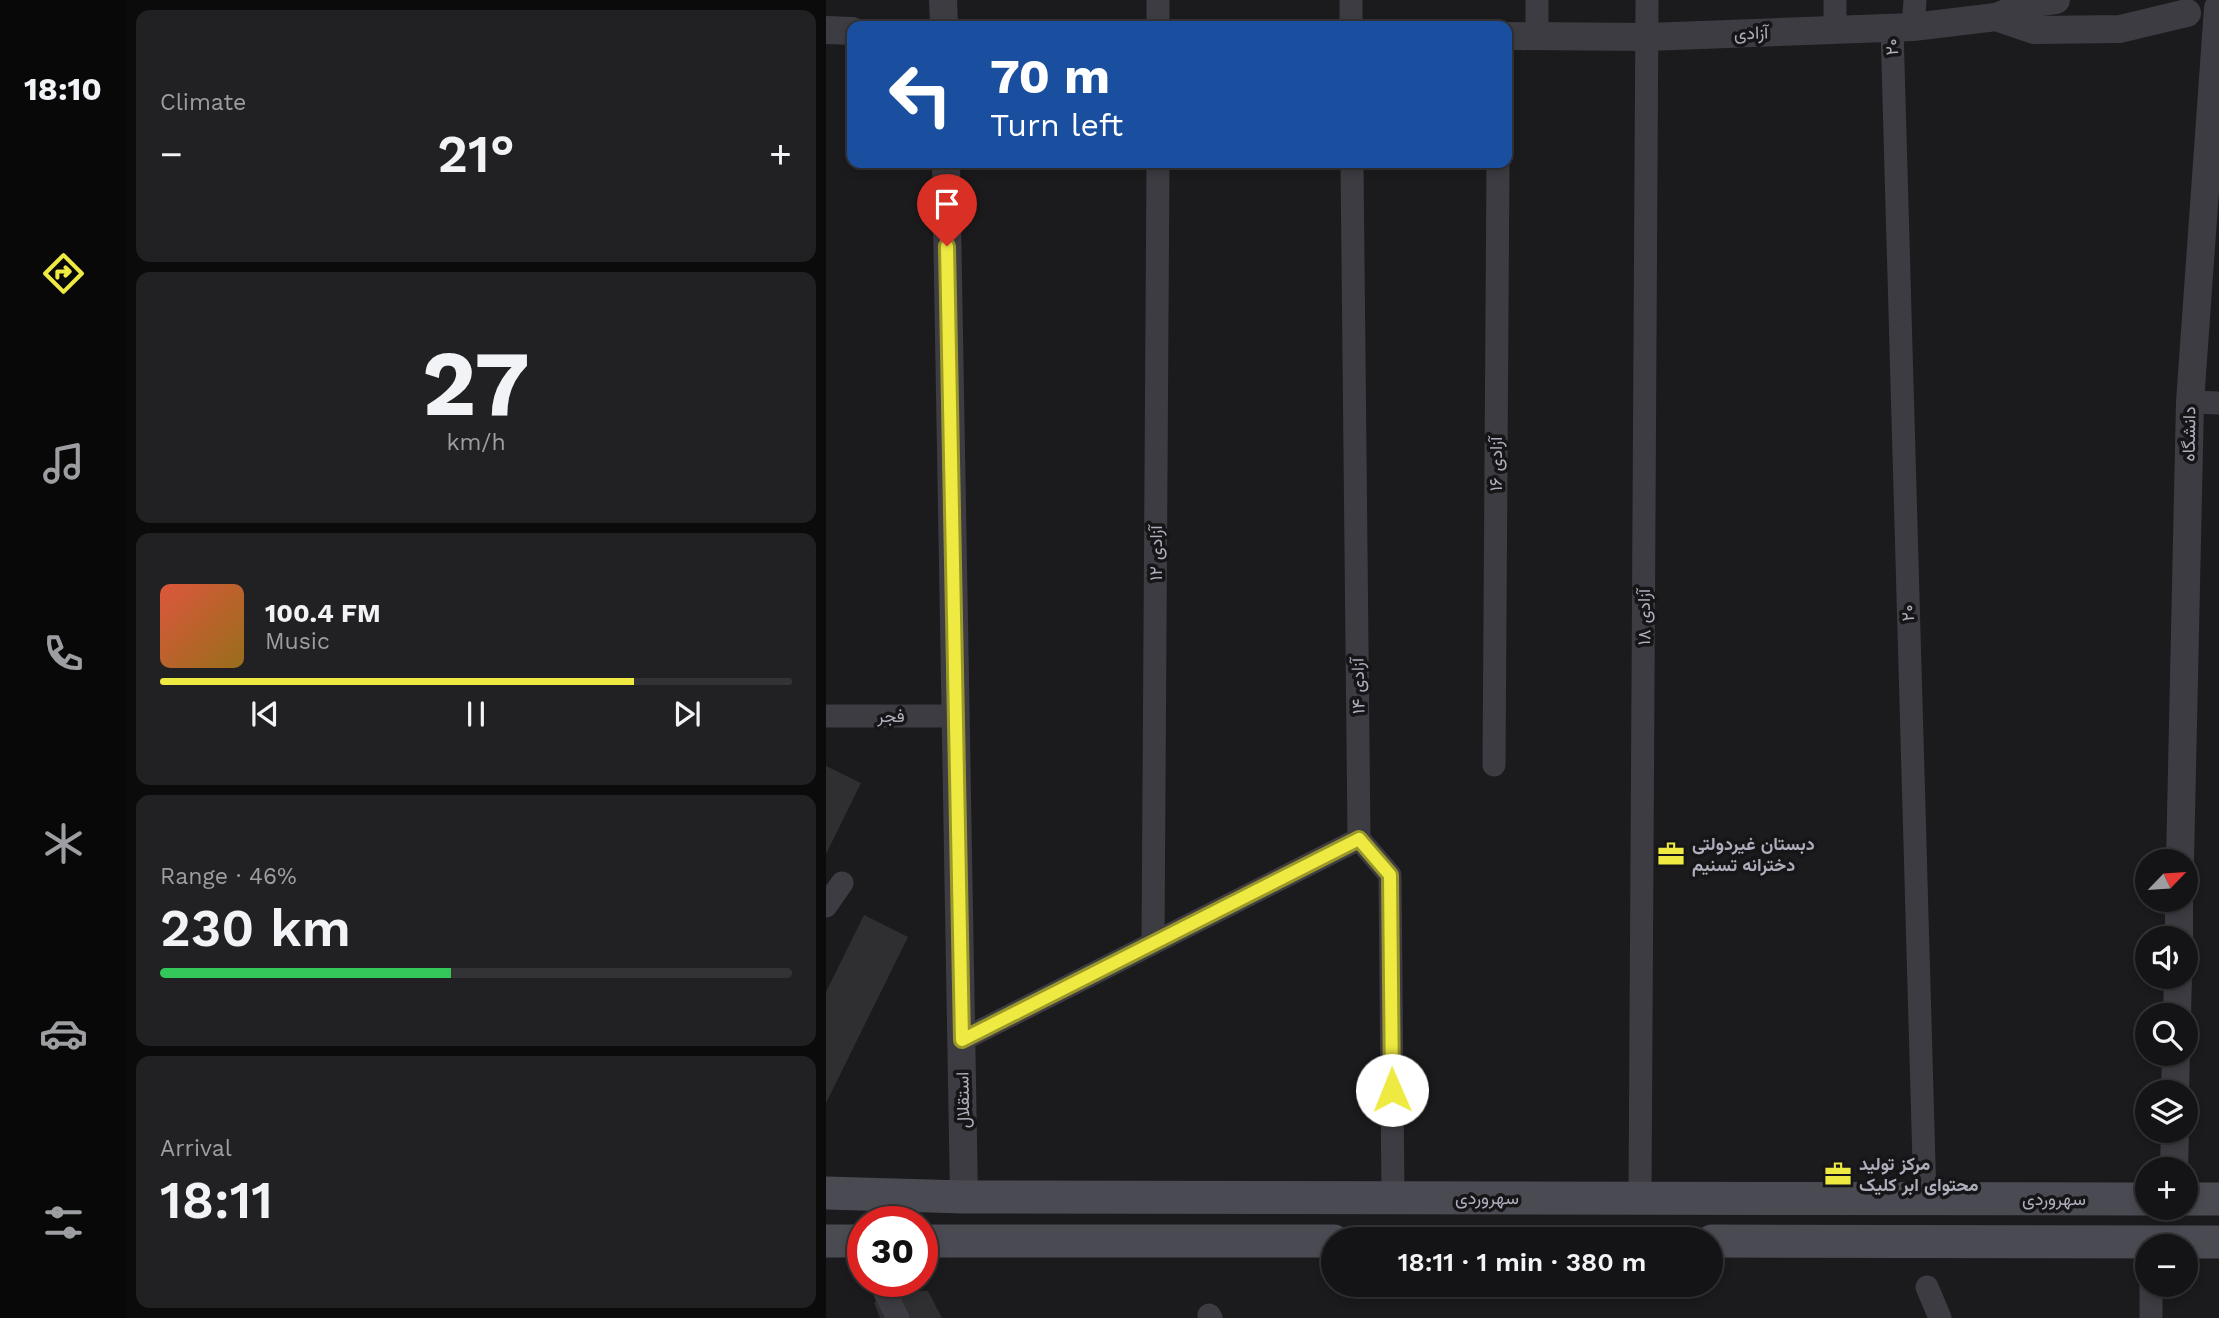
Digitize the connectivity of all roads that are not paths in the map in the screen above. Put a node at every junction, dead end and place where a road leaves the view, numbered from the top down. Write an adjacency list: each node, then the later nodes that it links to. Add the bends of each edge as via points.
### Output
1 (943, 0): 12 (street)
2 (1158, 0): 13 (street)
3 (1351, 0): 14 (street)
4 (1537, 0): 19 (street)
5 (1647, 0): 20 (street, آزادی ۱۸)
6 (1835, 0): 16 (street)
7 (2056, 0): 11 (street, آزادی, via 2032,2)
8 (2183, 7): 9 (street, آزادی, via 2204,15); 11 (street, آزادی, via 2120,29 2034,30)
9 (2219, 8): 25 (street, دانشگاه)
10 (1907, 18): 11 (street, آزادی); 16 (street, آزادی); 40 (street, ۲۰)
11 (1996, 18)
12 (944, 21)
13 (1158, 21)
14 (1351, 21)
15 (826, 30): 17 (street)
16 (1835, 30): 20 (street, آزادی)
17 (847, 31)
18 (1512, 36): 19 (street, آزادی)
19 (1537, 36): 20 (street, آزادی)
20 (1648, 37): 39 (street, آزادی ۱۸)
21 (946, 168): 28 (street, استقلال)
22 (1158, 168): 34 (street, آزادی ۱۲)
23 (1352, 168): 30 (street, آزادی ۱۴)
24 (1498, 168): 29 (street, آزادی ۱۶)
25 (2190, 402): 26 (street); 31 (street, دانشگاه)
26 (2219, 403)
27 (826, 716): 28 (street, فجر)
28 (956, 716): 35 (street, استقلال)
29 (1494, 765)
30 (1359, 839): 34 (street); 38 (street, via 1390,875)
31 (2180, 849)
32 (842, 883): 33 (street)
33 (826, 905)
34 (1153, 943): 35 (street)
35 (962, 1040): 37 (street, استقلال)
36 (826, 1193): 37 (main road, سهروردی)
37 (964, 1197): 38 (main road, سهروردی)
38 (1393, 1198): 39 (main road, سهروردی)
39 (1640, 1198): 40 (main road, سهروردی)
40 (1925, 1199): 41 (main road, سهروردی)
41 (2135, 1199)
42 (2198, 1199): 43 (main road)
43 (2219, 1199)
44 (826, 1241): 48 (main road)
45 (938, 1241): 46 (main road)
46 (1321, 1241)
47 (1723, 1241): 51 (main road)
48 (847, 1242)
49 (2219, 1242): 50 (main road)
50 (2198, 1243)
51 (2135, 1244)
52 (1927, 1287): 56 (street)
53 (887, 1297): 55 (street)
54 (2151, 1297): 57 (street)
55 (898, 1318)
56 (1940, 1318)
57 (2151, 1318)

